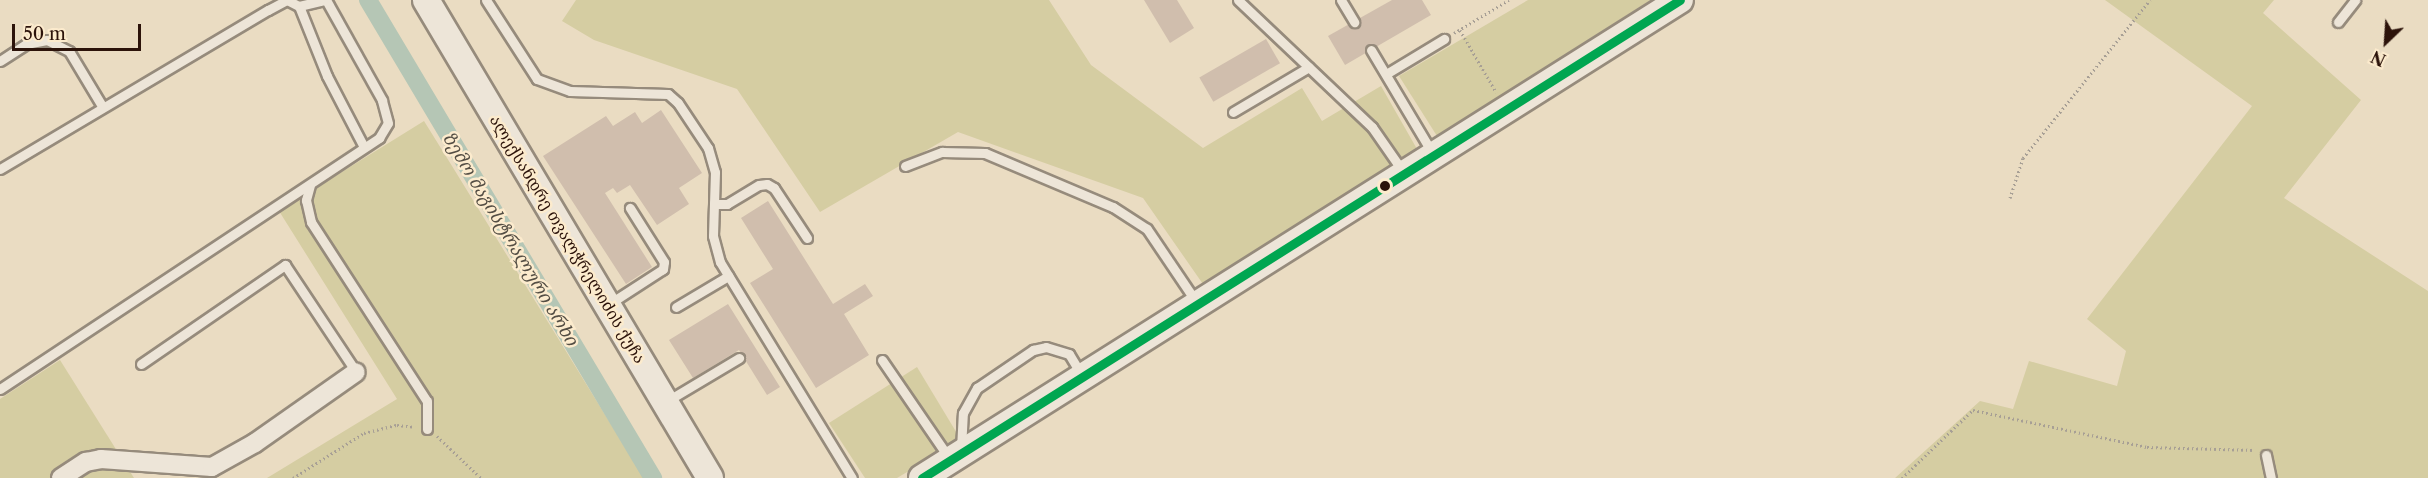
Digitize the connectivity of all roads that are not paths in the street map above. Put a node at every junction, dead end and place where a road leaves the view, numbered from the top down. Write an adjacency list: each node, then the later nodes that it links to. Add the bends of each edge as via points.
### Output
1 (326, 0): 8 (lane); 18 (lane, via 382,100 388,123 379,138)
2 (426, 0): 29 (street, ალექსანდრე თვალჭრელიძის ქუჩა)
3 (486, 0): 24 (lane, via 537,80 570,91 668,94 708,148 715,172)
4 (1238, 0): 14 (lane)
5 (1341, 0): 10 (lane)
6 (2355, 0): 9 (lane)
7 (1677, 1): 19 (street)
8 (299, 6): 16 (lane, via 286,0); 18 (lane, via 327,76)
9 (2338, 21)
10 (1354, 22)
11 (1444, 39): 15 (lane)
12 (1371, 50): 15 (lane)
13 (0, 61): 16 (lane, via 26,44 47,40 69,51)
14 (1309, 67): 17 (lane); 22 (lane, via 1372,127)
15 (1386, 74): 19 (lane)
16 (102, 106): 21 (lane)
17 (1233, 112)
18 (364, 147): 23 (lane)
19 (1433, 154): 22 (street)
20 (904, 166): 28 (lane, via 942,152 985,153 1113,207 1147,229)
21 (0, 169)
22 (1404, 173): 28 (street)
23 (310, 185): 36 (lane); 38 (lane, via 306,200 311,222 427,401)
24 (714, 204): 26 (lane, via 727,204 759,184 766,184 774,188); 27 (lane, via 713,236)
25 (630, 208): 29 (lane, via 664,262 663,269)
26 (807, 238)
27 (728, 276): 30 (lane); 43 (lane)
28 (1198, 304): 35 (street)
29 (607, 306): 37 (street, ალექსანდრე თვალჭრელიძის ქუჩა)
30 (676, 308)
31 (739, 358): 37 (lane)
32 (882, 360): 40 (lane)
33 (141, 364): 34 (lane, via 285,265)
34 (356, 372): 41 (street, via 255,443 212,467 101,459 86,462)
35 (1083, 377): 40 (street); 40 (lane, via 1069,354 1046,347 1033,350 977,388 963,413)
36 (0, 389)
37 (665, 403): 42 (street, ალექსანდრე თვალჭრელიძის ქუჩა)
38 (427, 429)
39 (2266, 455): 45 (lane)
40 (955, 457): 44 (street)
41 (61, 478)
42 (710, 478)
43 (852, 478)
44 (922, 478)
45 (2271, 478)

